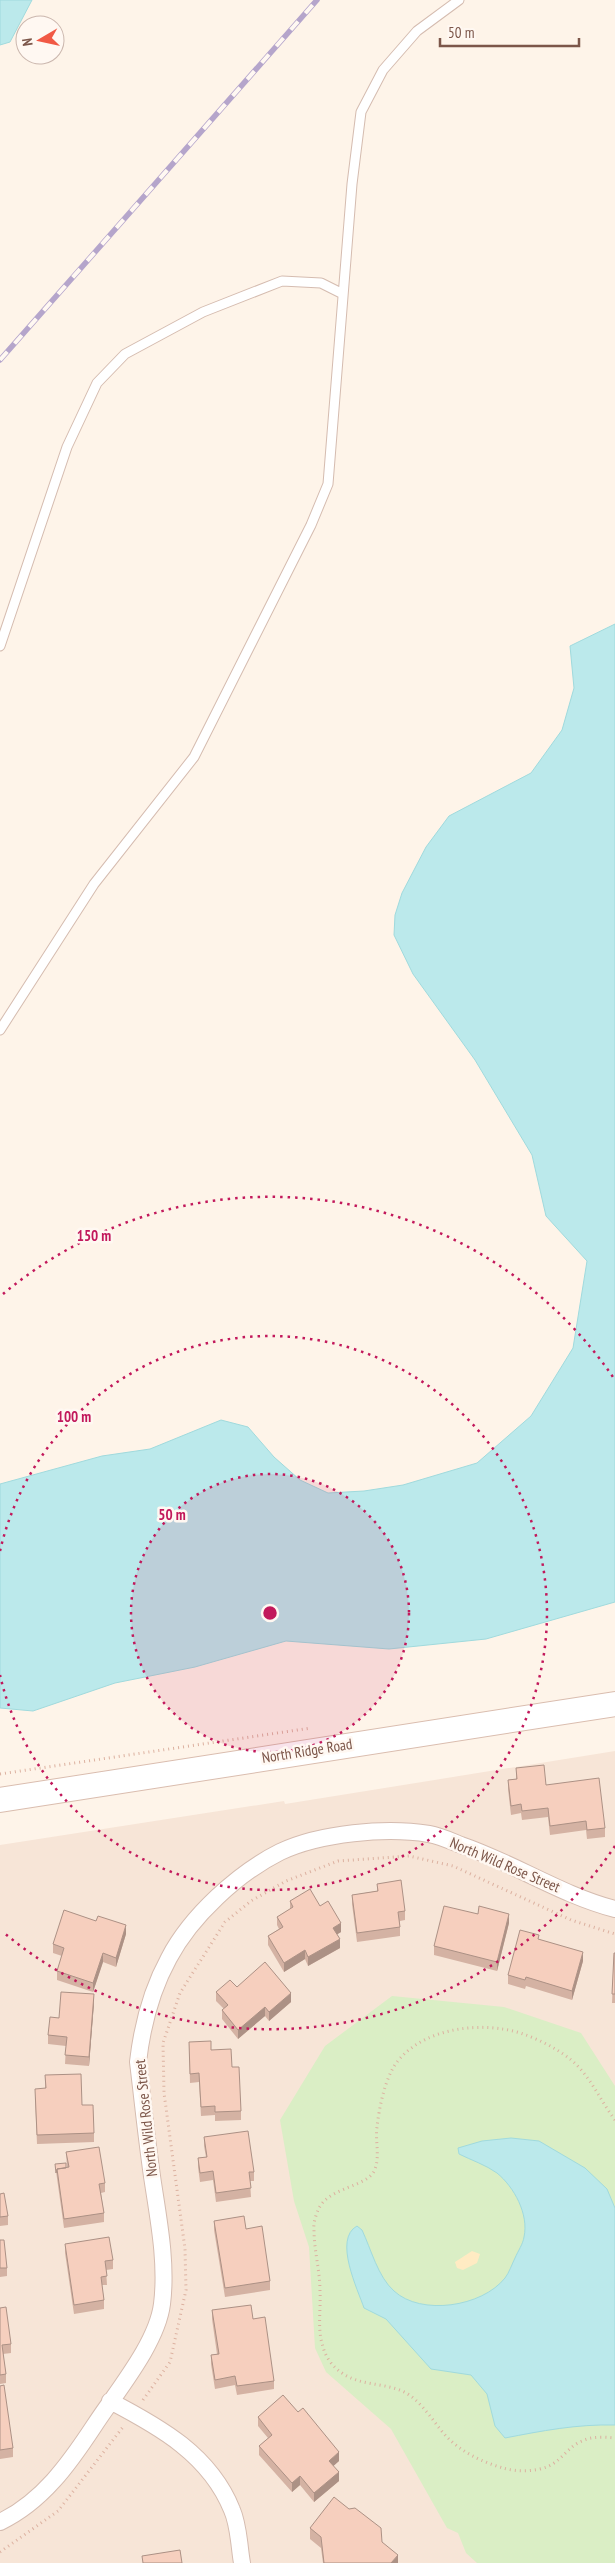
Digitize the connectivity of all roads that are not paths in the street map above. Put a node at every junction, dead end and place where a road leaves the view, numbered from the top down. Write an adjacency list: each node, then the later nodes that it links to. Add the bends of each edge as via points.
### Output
1 (459, 0): 2 (lane, via 417,31 383,70 361,112)
2 (343, 294): 3 (lane, via 321,283 282,281 203,312 125,354 97,383 67,447); 4 (lane, via 328,484 311,525 194,757 94,884)
3 (0, 646)
4 (0, 1030)
5 (615, 1704): 6 (main road, North Ridge Road)
6 (0, 1800)
7 (615, 1909): 8 (street, North Wild Rose Street, via 550,1884 490,1855 430,1834 381,1830 332,1836 281,1852 237,1880 203,1910 169,1957 141,2036 138,2062 162,2242 162,2304 155,2328)
8 (110, 2401): 9 (street, North Wild Rose Street, via 57,2478 15,2515); 10 (street, via 153,2423 191,2451 210,2470 233,2511)
9 (0, 2522)
10 (242, 2563)

